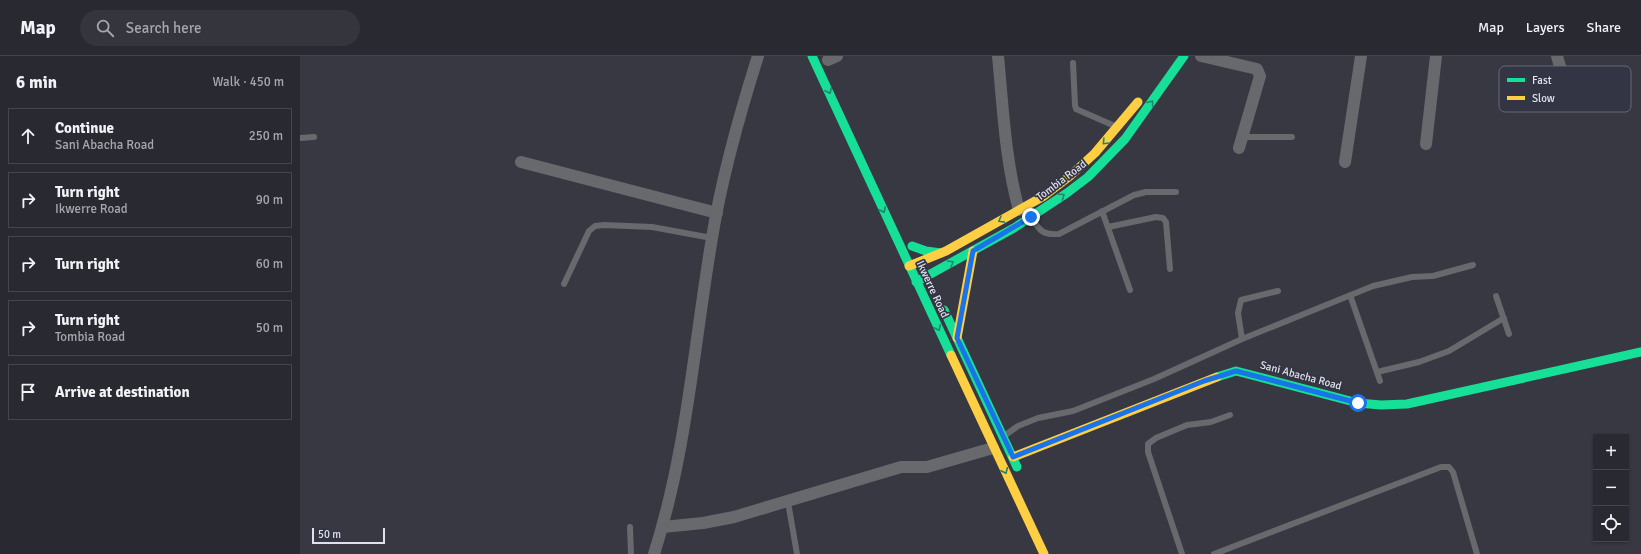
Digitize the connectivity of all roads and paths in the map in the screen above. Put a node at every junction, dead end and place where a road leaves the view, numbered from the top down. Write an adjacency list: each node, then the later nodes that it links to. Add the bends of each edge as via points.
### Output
1 (758, 56): 23 (street, via 724,175)
2 (812, 56): 31 (main road, Ikwerre Road, one-way to 31)
3 (998, 56): 21 (street, via 1009,160)
4 (1184, 56): 24 (main road, Tombia Road, one-way to 4, via 1088,177 1125,139)
5 (1201, 56): 16 (street, via 1257,69 1260,76)
6 (1361, 56): 19 (street)
7 (1436, 56): 17 (street)
8 (1557, 56): 10 (street)
9 (1073, 63): 12 (lane, via 1076,109)
10 (1560, 66)
11 (1146, 92): 12 (main road, Tombia Road)
12 (1118, 128): 21 (main road, Tombia Road, one-way to 21, via 1064,181)
13 (314, 137): 15 (lane)
14 (1292, 137): 16 (lane)
15 (300, 138)
16 (1241, 142)
17 (1426, 144)
18 (521, 162): 23 (street)
19 (1345, 162)
20 (1176, 192): 22 (lane, via 1139,193)
21 (1019, 210): 28 (main road, Tombia Road, one-way to 28)
22 (1102, 211): 24 (lane, via 1059,234 1049,235 1040,231); 25 (lane)
23 (717, 213): 26 (street)
24 (1031, 217): 27 (main road, Tombia Road)
25 (1108, 227): 32 (lane, via 1156,217 1163,218 1166,222); 36 (lane)
26 (712, 238): 35 (lane, via 652,227 595,226 588,231); 55 (street, via 688,411)
27 (973, 251): 33 (main road, Tombia Road, one-way to 27); 43 (main road)
28 (941, 253): 29 (main road, Tombia Road); 29 (main road, Ikwerre Road, via 922,251 911,242)
29 (920, 263): 31 (main road, Tombia Road); 33 (main road, Ikwerre Road)
30 (1473, 265): 38 (lane, via 1433,276 1412,277 1381,284)
31 (909, 266): 34 (main road, Ikwerre Road)
32 (1170, 269)
33 (929, 280): 34 (main road, Tombia Road)
34 (916, 282): 50 (main road, Ikwerre Road, one-way to 50)
35 (564, 284)
36 (1130, 290)
37 (1278, 290): 44 (lane, via 1241,300 1238,313)
38 (1350, 295): 44 (lane); 46 (lane)
39 (1496, 296): 41 (lane)
40 (941, 304): 43 (main road, Ikwerre Road)
41 (1504, 318): 42 (lane); 46 (lane, via 1449,351 1419,362)
42 (1509, 334)
43 (957, 338): 49 (main road, Ikwerre Road)
44 (1242, 340): 49 (lane, via 1074,411 1038,418 1018,426)
45 (1641, 352): 51 (main road, Sani Abacha Road, via 1394,405 1358,403 1236,371 1204,381)
46 (1377, 372): 47 (lane)
47 (1380, 381)
48 (1230, 415): 60 (lane, via 1211,422 1187,425 1148,444 1148,452)
49 (1003, 437): 51 (main road, Ikwerre Road)
50 (994, 448): 53 (street, via 927,467 901,467); 59 (main road, Ikwerre Road, one-way to 59)
51 (1013, 457): 52 (main road, Ikwerre Road)
52 (1022, 478)
53 (788, 502): 55 (street, via 703,524); 58 (lane)
54 (630, 526): 56 (lane)
55 (663, 527): 57 (street)
56 (631, 554)
57 (654, 554)
58 (797, 554)
59 (1044, 554)
60 (1182, 554)
61 (1214, 554): 62 (lane, via 1441,467 1449,467 1453,472)
62 (1477, 554)

